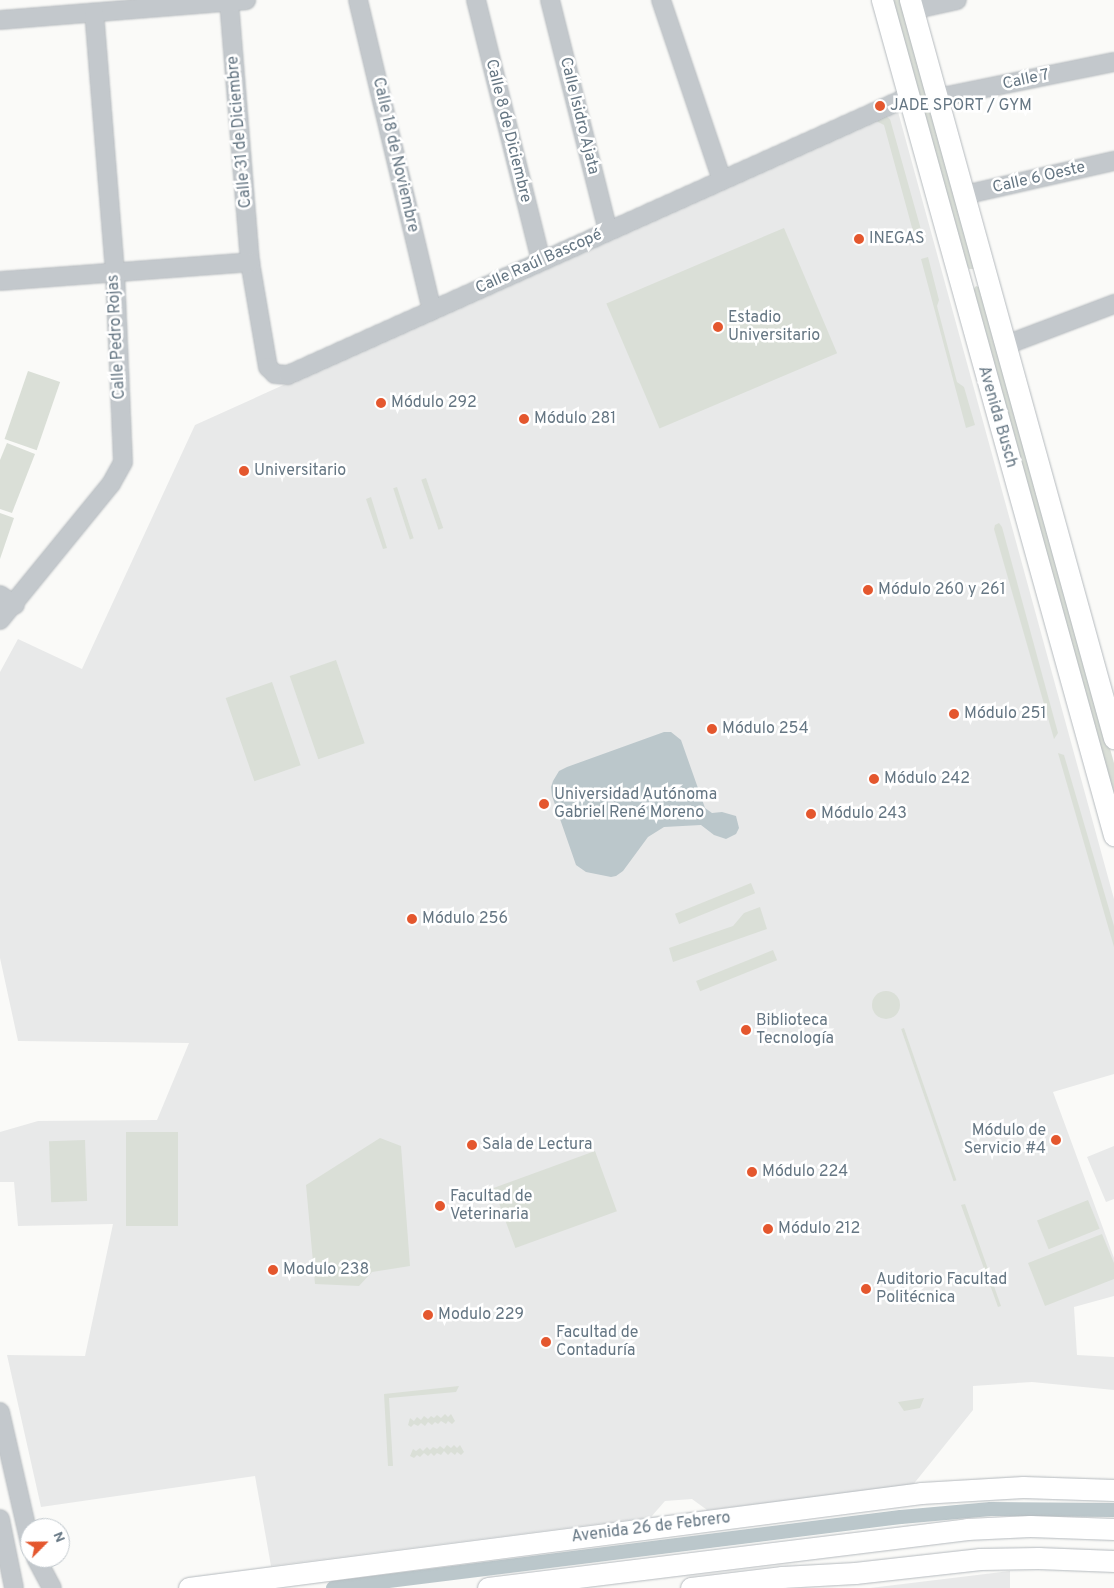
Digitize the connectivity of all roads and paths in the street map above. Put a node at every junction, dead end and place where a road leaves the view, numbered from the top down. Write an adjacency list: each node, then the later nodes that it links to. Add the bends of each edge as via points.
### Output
1 (358, 0): 25 (street, Calle 18 de Noviembre)
2 (476, 0): 19 (street, Calle 8 de Diciembre)
3 (550, 0): 17 (street, Calle Isidro Ajata)
4 (661, 0): 15 (street)
5 (882, 0): 12 (main road, Avenida Busch)
6 (957, 0): 8 (street)
7 (238, 1): 9 (street); 18 (street, Calle 31 de Diciembre)
8 (911, 5): 13 (main road, Avenida Busch)
9 (94, 12): 10 (street); 21 (street, Calle Pedro Rojas)
10 (0, 20)
11 (1114, 62): 13 (street, Calle 7)
12 (908, 97): 15 (street, Calle Raúl Bascopé); 22 (main road, Avenida Busch)
13 (937, 98): 16 (main road, Avenida Busch)
14 (1114, 161): 16 (street, Calle 6 Oeste)
15 (722, 180): 17 (street, Calle Raúl Bascopé)
16 (964, 195): 20 (main road, Avenida Busch)
17 (608, 231): 19 (street, Calle Raúl Bascopé)
18 (250, 262): 21 (street); 25 (street, Calle Raúl Bascopé, via 268,367 275,374 288,375)
19 (541, 262): 25 (street, Calle Raúl Bascopé)
20 (986, 271): 22 (main road); 26 (main road, Avenida Busch)
21 (115, 272): 23 (street); 28 (street, Calle Pedro Rojas, via 123,462 111,484)
22 (958, 279): 31 (main road, Avenida Busch)
23 (0, 281)
24 (1114, 304): 26 (street)
25 (432, 310)
26 (1006, 344): 30 (main road, Avenida Busch)
27 (0, 595): 28 (street)
28 (15, 605): 29 (street, Calle Pedro Rojas)
29 (0, 620)
30 (1114, 738)
31 (1114, 835)
32 (0, 1412): 34 (street)
33 (1114, 1490): 44 (main road, Avenida 26 de Febrero, via 1023,1487 921,1493)
34 (24, 1518)
35 (0, 1519): 42 (street)
36 (1114, 1529): 45 (main road, via 1030,1526 967,1529)
37 (1114, 1544): 40 (main road, via 1026,1539)
38 (1114, 1562): 41 (main road, via 980,1559 855,1573)
39 (41, 1568): 43 (street)
40 (709, 1570): 41 (main road); 46 (main road)
41 (782, 1577): 47 (main road)
42 (14, 1588)
43 (52, 1588)
44 (189, 1588)
45 (488, 1588)
46 (579, 1588)
47 (691, 1588)

